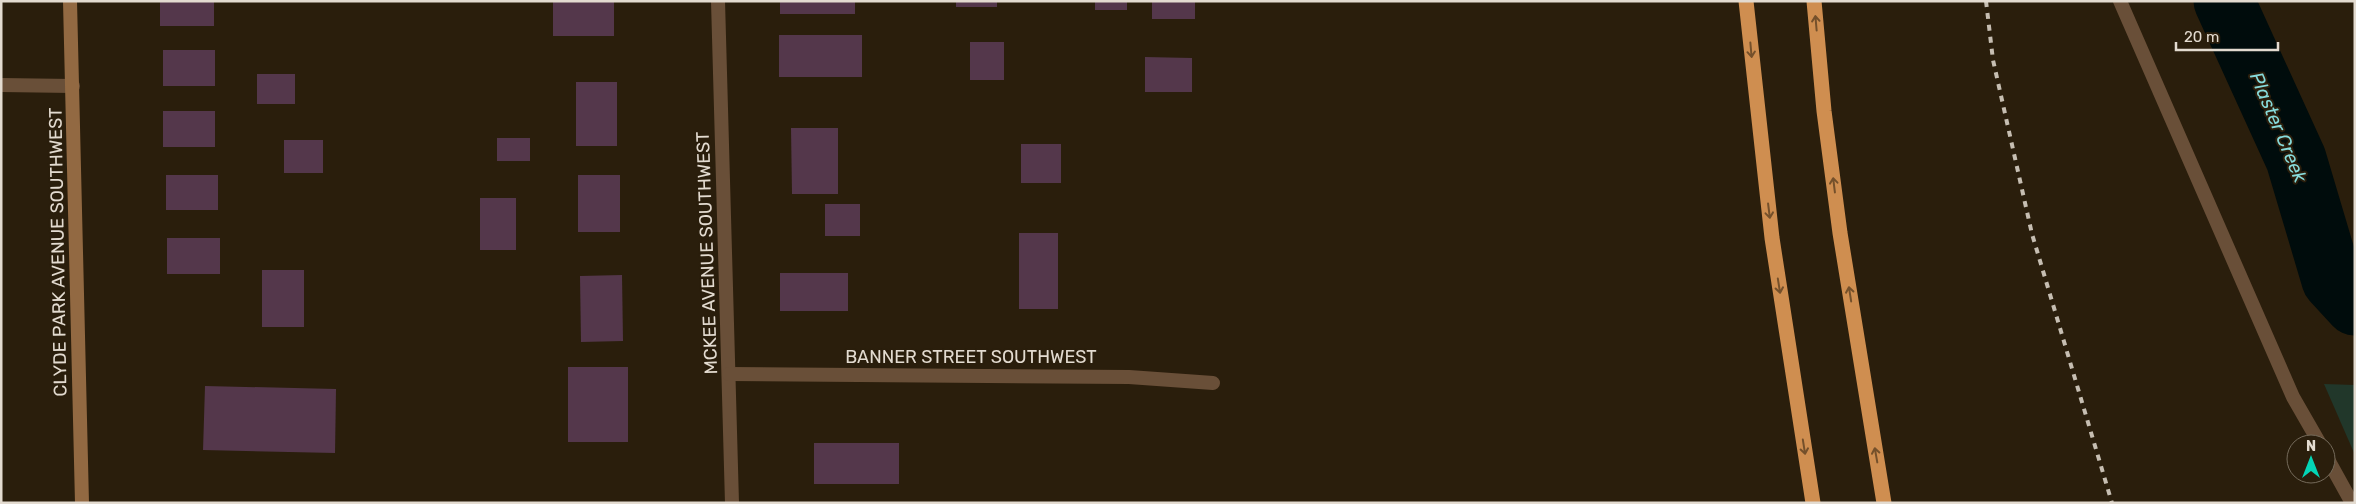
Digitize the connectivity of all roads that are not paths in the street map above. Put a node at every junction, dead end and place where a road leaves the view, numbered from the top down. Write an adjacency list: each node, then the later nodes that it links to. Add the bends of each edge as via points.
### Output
1 (70, 1): 7 (main road, CLYDE PARK AVENUE SOUTHWEST)
2 (718, 1): 8 (street, MCKEE AVENUE SOUTHWEST)
3 (1746, 1): 14 (highway, one-way to 14, via 1772,238)
4 (1814, 1): 15 (highway, one-way to 4, via 1840,233)
5 (2120, 1): 10 (street, via 2293,396)
6 (1, 85): 7 (street)
7 (73, 86): 12 (main road, CLYDE PARK AVENUE SOUTHWEST)
8 (729, 374): 9 (street, BANNER STREET SOUTHWEST, via 1129,376); 13 (street, MCKEE AVENUE SOUTHWEST)
9 (1213, 383)
10 (2314, 434)
11 (2336, 474): 16 (street)
12 (82, 503)
13 (732, 503)
14 (1813, 503)
15 (1884, 503)
16 (2352, 503)

